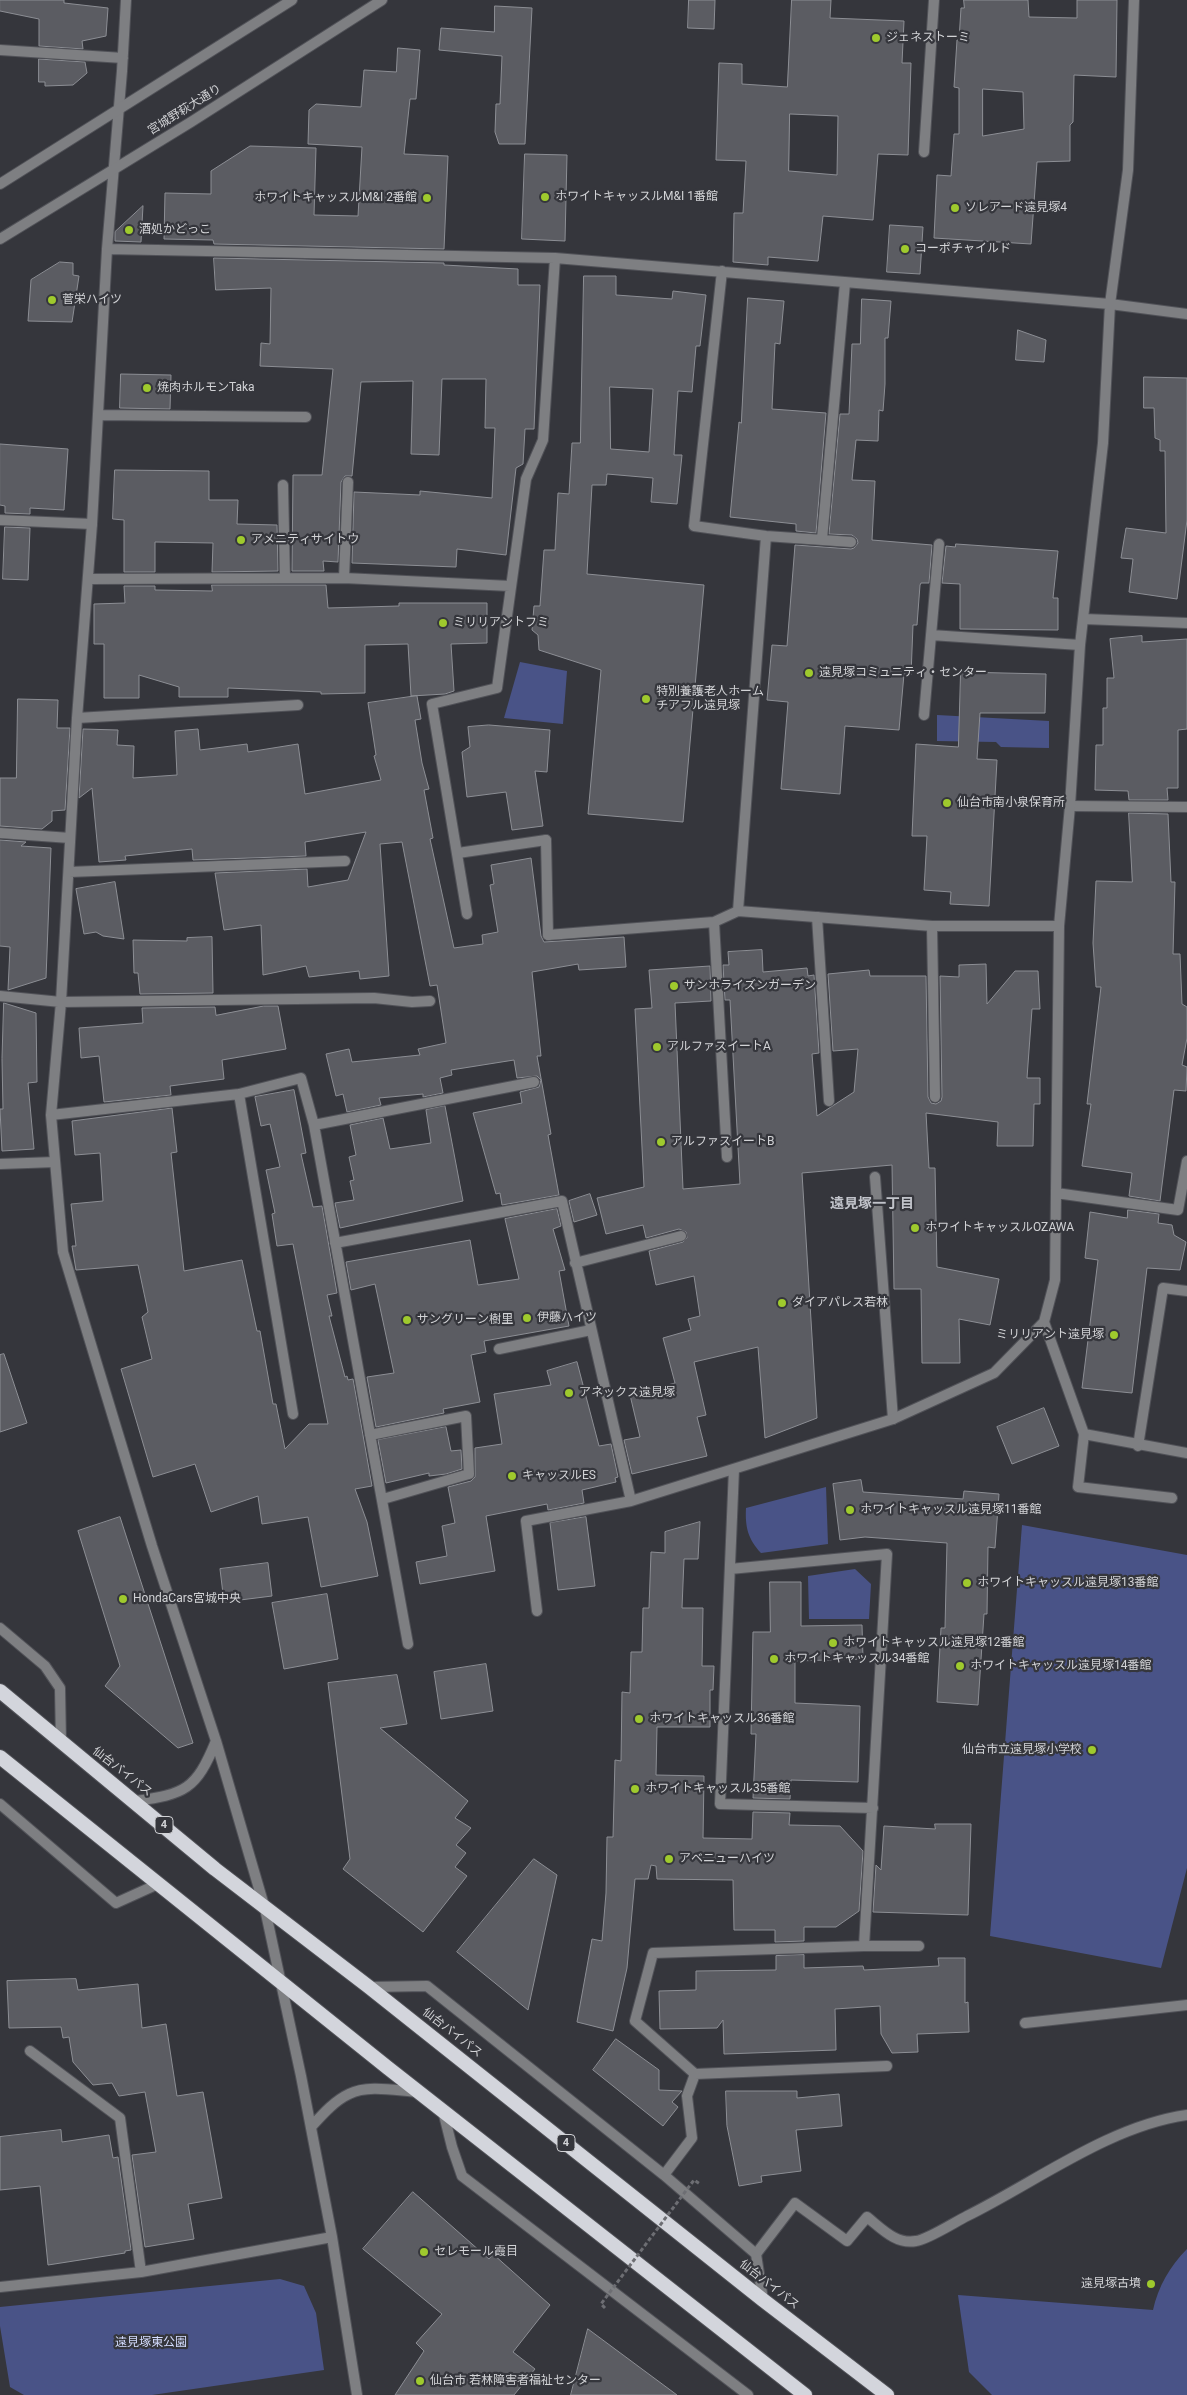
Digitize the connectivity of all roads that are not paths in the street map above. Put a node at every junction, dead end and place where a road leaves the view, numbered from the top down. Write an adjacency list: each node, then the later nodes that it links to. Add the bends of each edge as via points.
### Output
1 (126, 0): 7 (street)
2 (292, 0): 8 (street)
3 (382, 0): 10 (street, 宮城野萩大通り)
4 (934, 0): 9 (street)
5 (1134, 0): 17 (street, via 1128,170)
6 (0, 50): 7 (street)
7 (123, 58): 8 (street)
8 (119, 109): 10 (street); 11 (street)
9 (924, 152)
10 (114, 168): 12 (street, 宮城野萩大通り); 13 (street)
11 (0, 184)
12 (0, 239)
13 (107, 249): 14 (street); 19 (street)
14 (555, 258): 15 (street); 32 (street, via 543,440 526,479)
15 (722, 271): 16 (street); 25 (street, via 694,526)
16 (846, 283): 17 (street); 26 (street)
17 (1110, 304): 18 (street); 33 (street, via 1102,443)
18 (1187, 314)
19 (98, 414): 20 (street); 24 (street)
20 (306, 417)
21 (348, 482): 30 (street)
22 (284, 485): 29 (street)
23 (0, 520): 24 (street)
24 (92, 524): 31 (street)
25 (766, 536): 26 (street); 47 (street)
26 (822, 539): 27 (street)
27 (851, 542)
28 (939, 544): 35 (street)
29 (285, 578): 30 (street); 31 (street)
30 (344, 578): 32 (street)
31 (89, 579): 39 (street)
32 (510, 586): 44 (street, via 497,688 432,704)
33 (1084, 619): 34 (street); 36 (street)
34 (1187, 623)
35 (931, 635): 36 (street); 38 (street)
36 (1080, 645): 40 (street)
37 (298, 705): 39 (street)
38 (924, 715)
39 (77, 718): 43 (street)
40 (1070, 806): 41 (street); 52 (street)
41 (1187, 807)
42 (0, 833): 43 (street)
43 (70, 838): 46 (street)
44 (458, 853): 48 (street); 50 (street, via 546,840 548,934)
45 (345, 861): 46 (street)
46 (70, 872): 55 (street)
47 (738, 911): 49 (street); 50 (street)
48 (467, 914)
49 (817, 917): 51 (street); 59 (street)
50 (714, 922): 62 (street)
51 (932, 926): 52 (street); 58 (street)
52 (1059, 926): 67 (street)
53 (0, 996): 55 (street)
54 (430, 1001): 55 (street, via 374,998)
55 (61, 1002): 60 (street)
56 (534, 1082): 61 (street)
57 (239, 1094): 60 (street); 61 (street, via 302,1078); 75 (street)
58 (935, 1097)
59 (829, 1101)
60 (51, 1115): 64 (street)
61 (314, 1125): 69 (street)
62 (726, 1157)
63 (1187, 1161): 67 (street, via 1178,1210)
64 (54, 1162): 65 (street); 90 (street, via 63,1252 152,1546)
65 (0, 1164)
66 (875, 1178): 76 (street)
67 (1056, 1193): 72 (street, via 1056,1280)
68 (681, 1236): 70 (street)
69 (335, 1243): 70 (street, via 562,1201); 78 (street)
70 (576, 1264): 73 (street)
71 (1187, 1291): 79 (street, via 1163,1288)
72 (1044, 1322): 76 (street, via 994,1372); 77 (street)
73 (591, 1330): 74 (street); 84 (street)
74 (499, 1349)
75 (293, 1414)
76 (893, 1419): 81 (street)
77 (1084, 1434): 79 (street); 82 (street, via 1078,1487)
78 (370, 1435): 83 (street); 83 (street, via 466,1416 469,1474)
79 (1138, 1446): 80 (street)
80 (1187, 1453)
81 (734, 1469): 84 (street); 85 (street)
82 (1172, 1498)
83 (383, 1499): 88 (street)
84 (631, 1501): 86 (street, via 526,1522)
85 (730, 1569): 95 (street, via 720,1804); 95 (street, via 887,1554)
86 (537, 1611)
87 (0, 1628): 91 (street, via 45,1666 60,1688)
88 (408, 1644)
89 (0, 1691): 91 (highway, 仙台バイパス / 4)
90 (216, 1741): 93 (street, via 189,1787 172,1795); 97 (street)
91 (61, 1743): 93 (highway, 仙台バイパス / 4)
92 (0, 1757): 96 (highway)
93 (135, 1801): 97 (highway, 仙台バイパス / 4)
94 (0, 1804): 96 (street, via 116,1903)
95 (873, 1808): 98 (street)
96 (158, 1884): 100 (highway)
97 (265, 1909): 100 (street); 101 (highway, 仙台バイパス / 4)
98 (864, 1946): 99 (street); 106 (street, via 653,1953 635,2021)
99 (919, 1946)
100 (280, 1982): 107 (highway); 110 (street)
101 (370, 1987): 111 (street, via 427,1986); 116 (highway, 仙台バイパス / 4)
102 (1187, 2004): 103 (street)
103 (1025, 2023)
104 (30, 2051): 114 (street, via 120,2118)
105 (887, 2066): 106 (street)
106 (695, 2074): 111 (street, via 687,2096 692,2138)
107 (418, 2092): 108 (highway); 110 (street, via 370,2089 350,2093 334,2103)
108 (444, 2111): 118 (street, via 462,2176); 119 (highway)
109 (1187, 2115): 113 (street, via 1137,2129 1098,2145 916,2242 897,2240 867,2216 847,2241 795,2203)
110 (311, 2127): 112 (street)
111 (664, 2175): 113 (street)
112 (332, 2237): 114 (street); 117 (street)
113 (756, 2254): 116 (street)
114 (141, 2272): 115 (street)
115 (0, 2287)
116 (763, 2300): 120 (highway, 仙台バイパス / 4)
117 (357, 2395)
118 (748, 2395)
119 (805, 2395)
120 (887, 2395)

